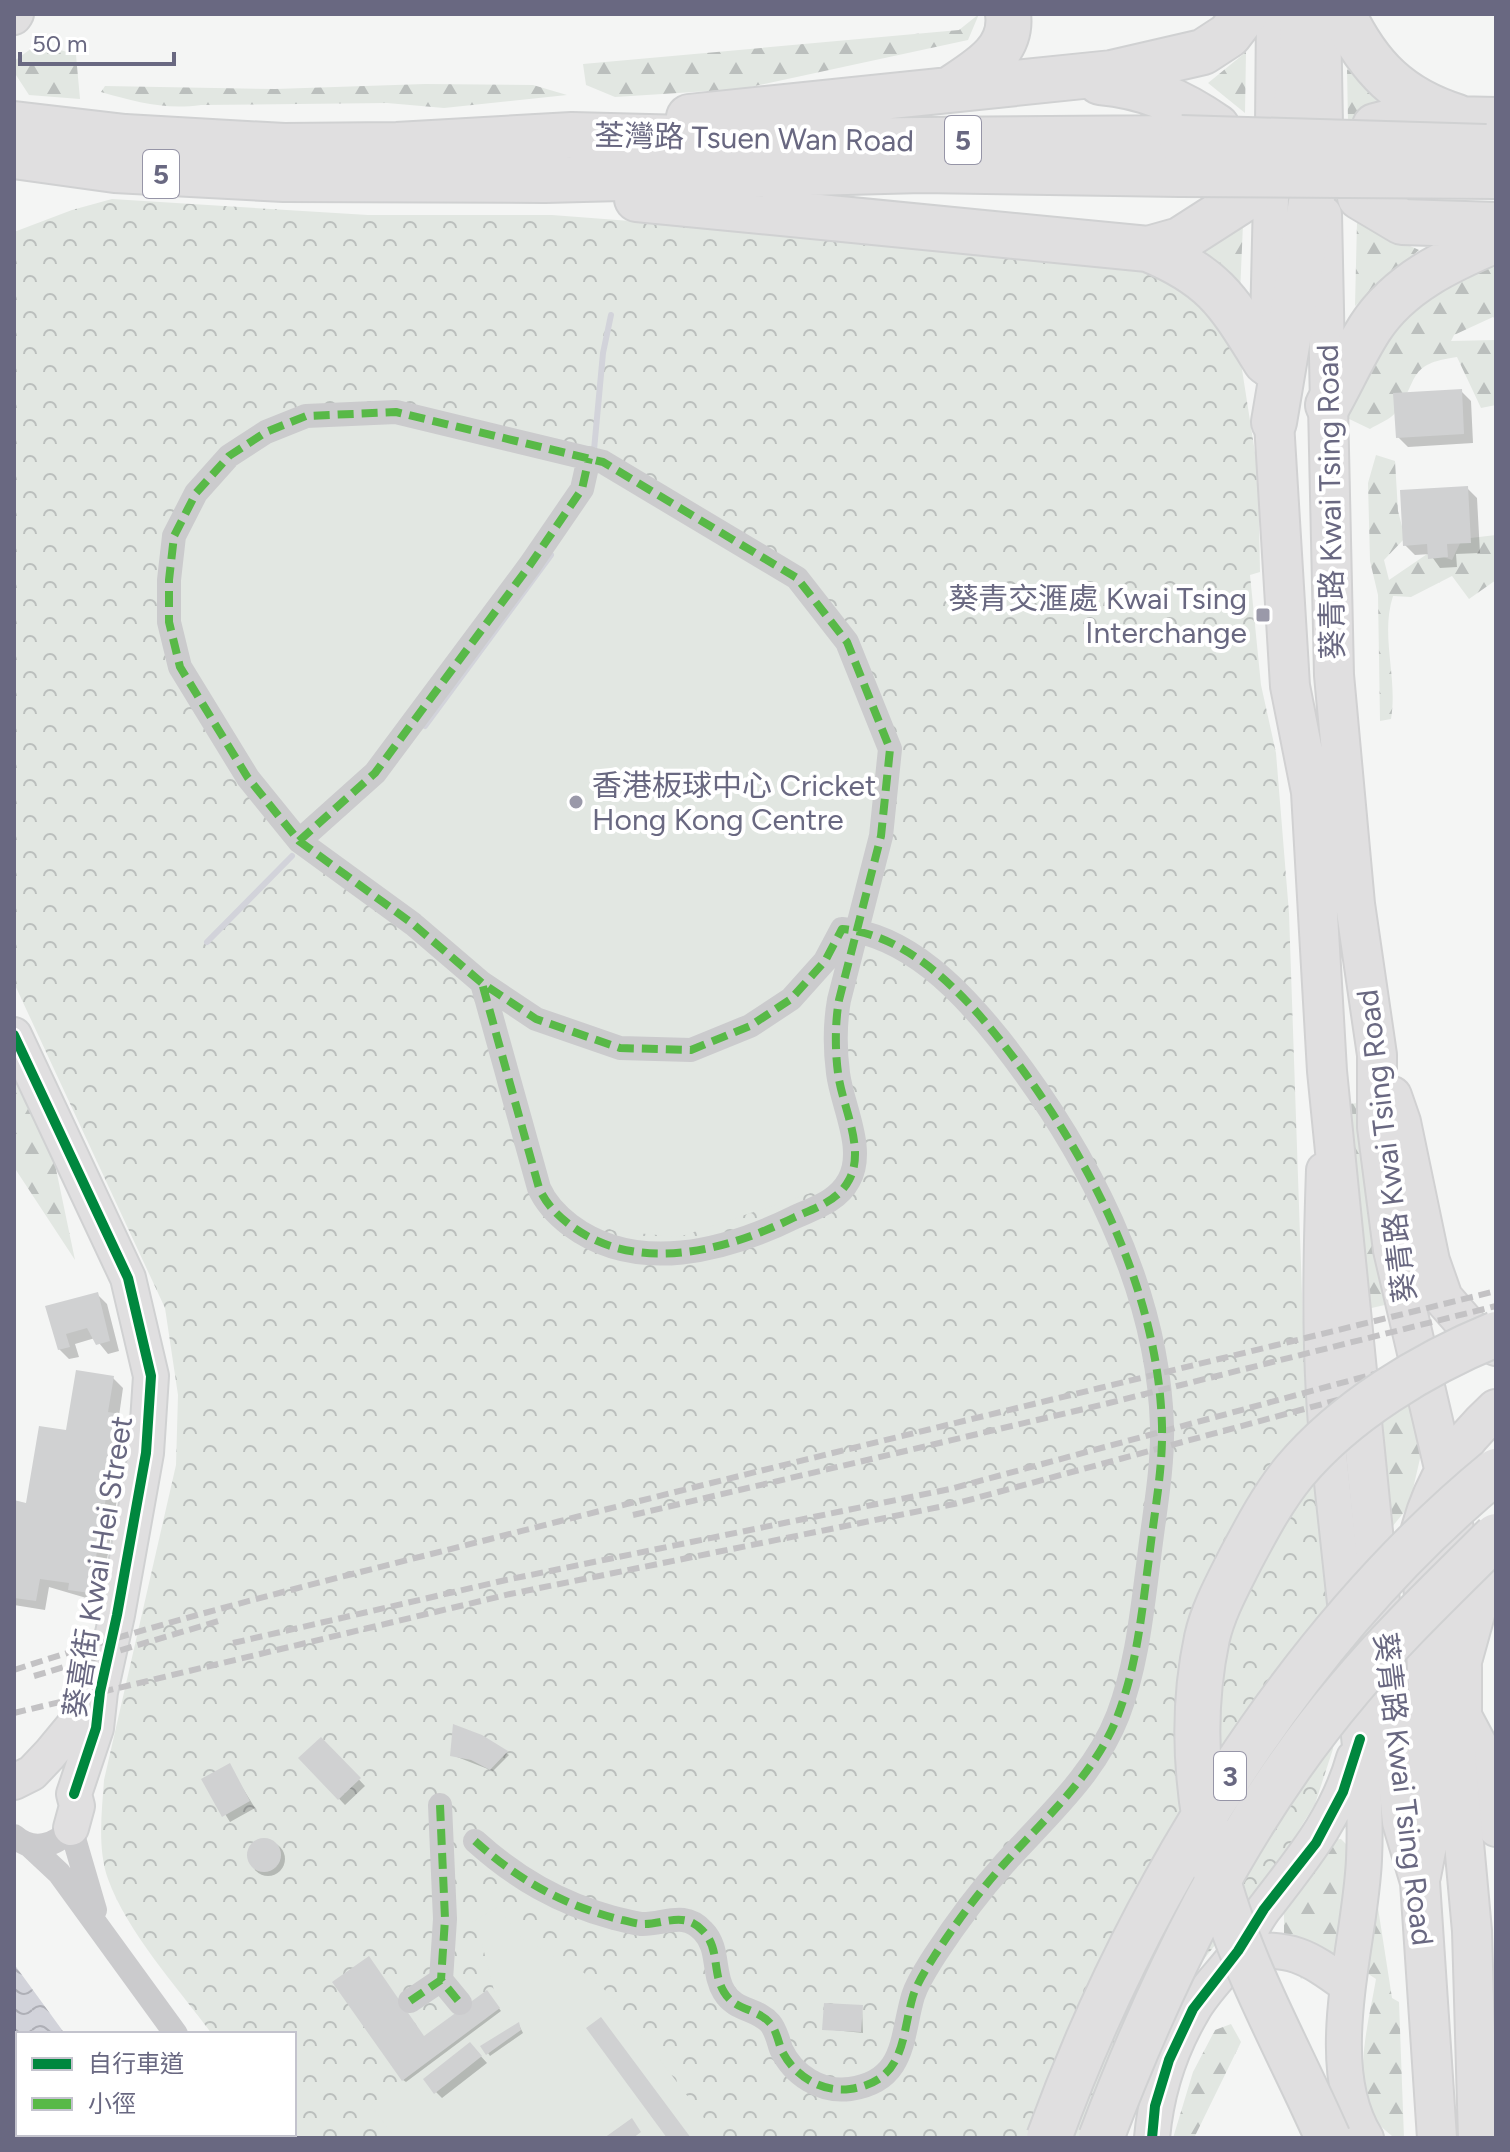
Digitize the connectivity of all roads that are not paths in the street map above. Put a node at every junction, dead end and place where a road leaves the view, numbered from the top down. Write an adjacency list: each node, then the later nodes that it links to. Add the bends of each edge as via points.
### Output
1 (1008, 14): 9 (highway, via 1008,36 999,51)
2 (1245, 14): 8 (highway, via 1229,35 1203,52)
3 (1274, 14): 7 (main road)
4 (1303, 14): 11 (highway)
5 (1323, 14): 11 (main road)
6 (1343, 14): 10 (highway, via 1357,43 1397,88 1427,107)
7 (1272, 60): 11 (highway)
8 (1074, 79): 9 (highway); 13 (highway, via 1145,88)
9 (952, 88): 14 (highway, via 667,119)
10 (1477, 118): 12 (highway, via 1406,118)
11 (1297, 124)
12 (1375, 126)
13 (1217, 127)
14 (572, 135): 15 (highway, 荃灣路 Tsuen Wan Road / 5, via 397,145); 17 (highway, 荃灣路 Tsuen Wan Road / 5)
15 (28, 143): 19 (highway, 荃灣路 Tsuen Wan Road / 5, via 185,176)
16 (1496, 147): 17 (highway, 荃灣路 Tsuen Wan Road / 5, bridge, via 1215,138)
17 (1127, 156): 18 (highway, 荃灣路 Tsuen Wan Road / 5, bridge); 19 (highway, 荃灣路 Tsuen Wan Road / 5, via 922,170)
18 (1496, 176)
19 (545, 180): 23 (highway, via 591,193 675,204)
20 (1302, 200): 21 (highway, via 1402,222); 23 (highway); 24 (highway); 25 (main road, 葵青路 Kwai Tsing Road); 27 (highway, via 1286,366)
21 (1496, 225)
22 (1496, 240): 26 (highway, via 1433,269 1399,296 1372,325)
23 (1148, 249): 25 (highway, via 1183,263 1215,286)
24 (1324, 284): 26 (main road, 葵青路 Kwai Tsing Road)
25 (1266, 362): 27 (main road, 葵青路 Kwai Tsing Road)
26 (1328, 405): 33 (main road, 葵青路 Kwai Tsing Road, via 1334,675 1355,904)
27 (1274, 422): 34 (main road, 葵青路 Kwai Tsing Road, via 1290,686 1311,792)
28 (589, 458): 29 (street, via 582,489 375,773); 29 (street, via 396,412 352,411 306,416 266,432 229,456 196,493 174,536 169,580 169,622 180,667 248,778); 30 (street, via 797,578 847,642 890,749 881,836)
29 (299, 841): 31 (street, via 413,924)
30 (858, 930): 31 (street, via 842,929 825,961 791,999 750,1026 691,1050 620,1048 536,1019); 31 (street, via 837,1010 838,1071 855,1152 850,1179 833,1199 767,1231 701,1250 650,1253 607,1248 549,1206 537,1182); 54 (street, via 930,967 980,1015 1029,1078 1096,1189 1137,1296 1156,1367 1162,1447 1141,1622 1117,1716 1080,1780 963,1913 928,1966 894,2064 876,2080 855,2088 824,2087 794,2067 770,2023 725,1994 713,1945 693,1922 640,1924 581,1907 507,1871)
31 (482, 983)
32 (14, 1035): 45 (main road, 葵喜街 Kwai Hei Street, via 128,1278 151,1376 146,1453)
33 (1377, 1055): 36 (main road, via 1401,1122 1430,1261 1443,1298 1471,1330); 39 (main road, 葵青路 Kwai Tsing Road, via 1377,1127 1393,1250)
34 (1327, 1071): 47 (main road, via 1321,1267 1327,1432); 55 (main road, 葵青路 Kwai Tsing Road, via 1402,1822)
35 (1496, 1334): 66 (highway, bridge, via 1458,1349 1388,1391 1322,1442 1267,1510 1207,1635 1197,1770 1214,1867 1244,1954)
36 (1496, 1346)
37 (1496, 1409): 39 (main road)
38 (1496, 1455): 41 (main road, via 1474,1485)
39 (1444, 1468): 41 (main road, 葵青路 Kwai Tsing Road); 55 (main road, via 1421,1529 1433,1815)
40 (1496, 1471): 63 (highway, 3, bridge, via 1393,1569 1324,1648 1228,1779 1180,1855 1104,1998)
41 (1454, 1530): 44 (main road, 葵青路 Kwai Tsing Road)
42 (1496, 1536): 64 (highway, 3, bridge, via 1349,1688 1259,1811 1160,1994)
43 (1496, 1546): 44 (main road)
44 (1462, 1668): 46 (main road, 葵青路 Kwai Tsing Road)
45 (100, 1692): 48 (main road, 葵喜街 Kwai Hei Street, via 72,1731); 49 (main road, 葵喜街 Kwai Hei Street, via 96,1728)
46 (1462, 1712): 52 (main road, via 1487,1759); 69 (main road, 葵青路 Kwai Tsing Road, via 1456,1755 1472,1931)
47 (1360, 1739): 57 (main road, via 1343,1792 1316,1843); 59 (main road, via 1364,1859)
48 (23, 1777): 49 (street, via 59,1777)
49 (74, 1794): 51 (main road, 葵喜街 Kwai Hei Street, via 77,1806)
50 (440, 1805): 58 (street, via 445,1919)
51 (71, 1828): 53 (street, via 53,1844); 56 (street)
52 (1496, 1829)
53 (18, 1838): 56 (street, via 59,1873)
54 (475, 1841)
55 (1420, 1882): 68 (main road, 葵青路 Kwai Tsing Road)
56 (102, 1932): 62 (street)
57 (1238, 1951): 59 (main road, via 1302,1954); 65 (main road, via 1193,2009 1169,2060)
58 (441, 1980): 60 (street); 61 (street)
59 (1348, 1986): 67 (main road, via 1344,2028 1349,2100)
60 (410, 2001)
61 (460, 2003)
62 (175, 2032)
63 (1049, 2138)
64 (1101, 2138)
65 (1152, 2138)
66 (1328, 2138)
67 (1366, 2138)
68 (1437, 2138)
69 (1478, 2138)

